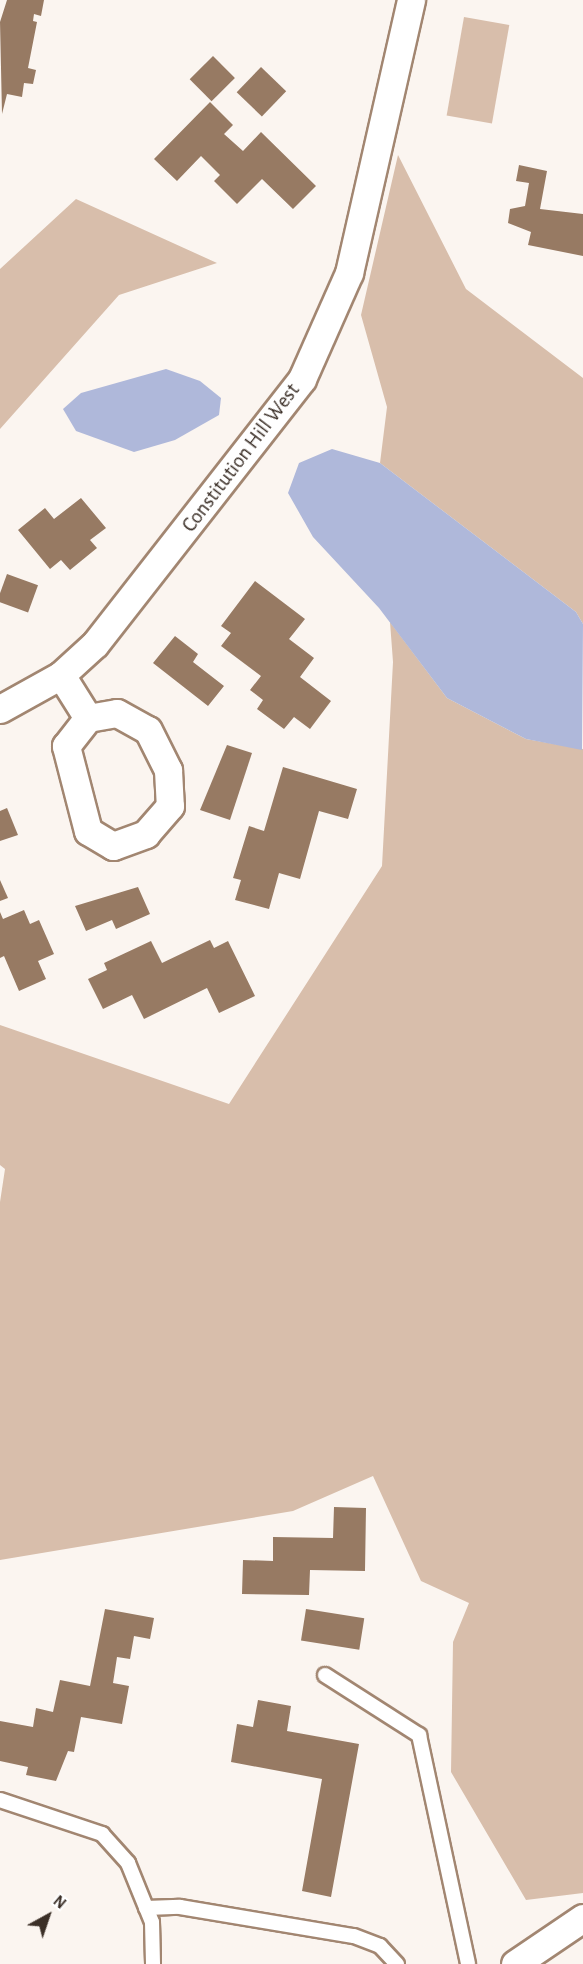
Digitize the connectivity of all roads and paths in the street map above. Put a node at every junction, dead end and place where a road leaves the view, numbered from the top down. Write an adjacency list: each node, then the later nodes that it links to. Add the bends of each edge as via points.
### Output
1 (411, 0): 2 (street, Constitution Hill West, via 349,273 308,369 270,426 124,608)
2 (61, 675): 3 (street, Constitution Hill West); 4 (street)
3 (0, 709)
4 (88, 718): 4 (street, via 117,713 148,730 168,770 170,806 146,834 113,846 88,831 66,746)
5 (325, 1675): 11 (lane, via 418,1735)
6 (0, 1800): 7 (lane, via 102,1834 128,1863)
7 (146, 1908): 9 (lane); 10 (lane, via 180,1907 344,1933 380,1946)
8 (583, 1918): 12 (street)
9 (153, 1964)
10 (397, 1964)
11 (468, 1964)
12 (515, 1964)

